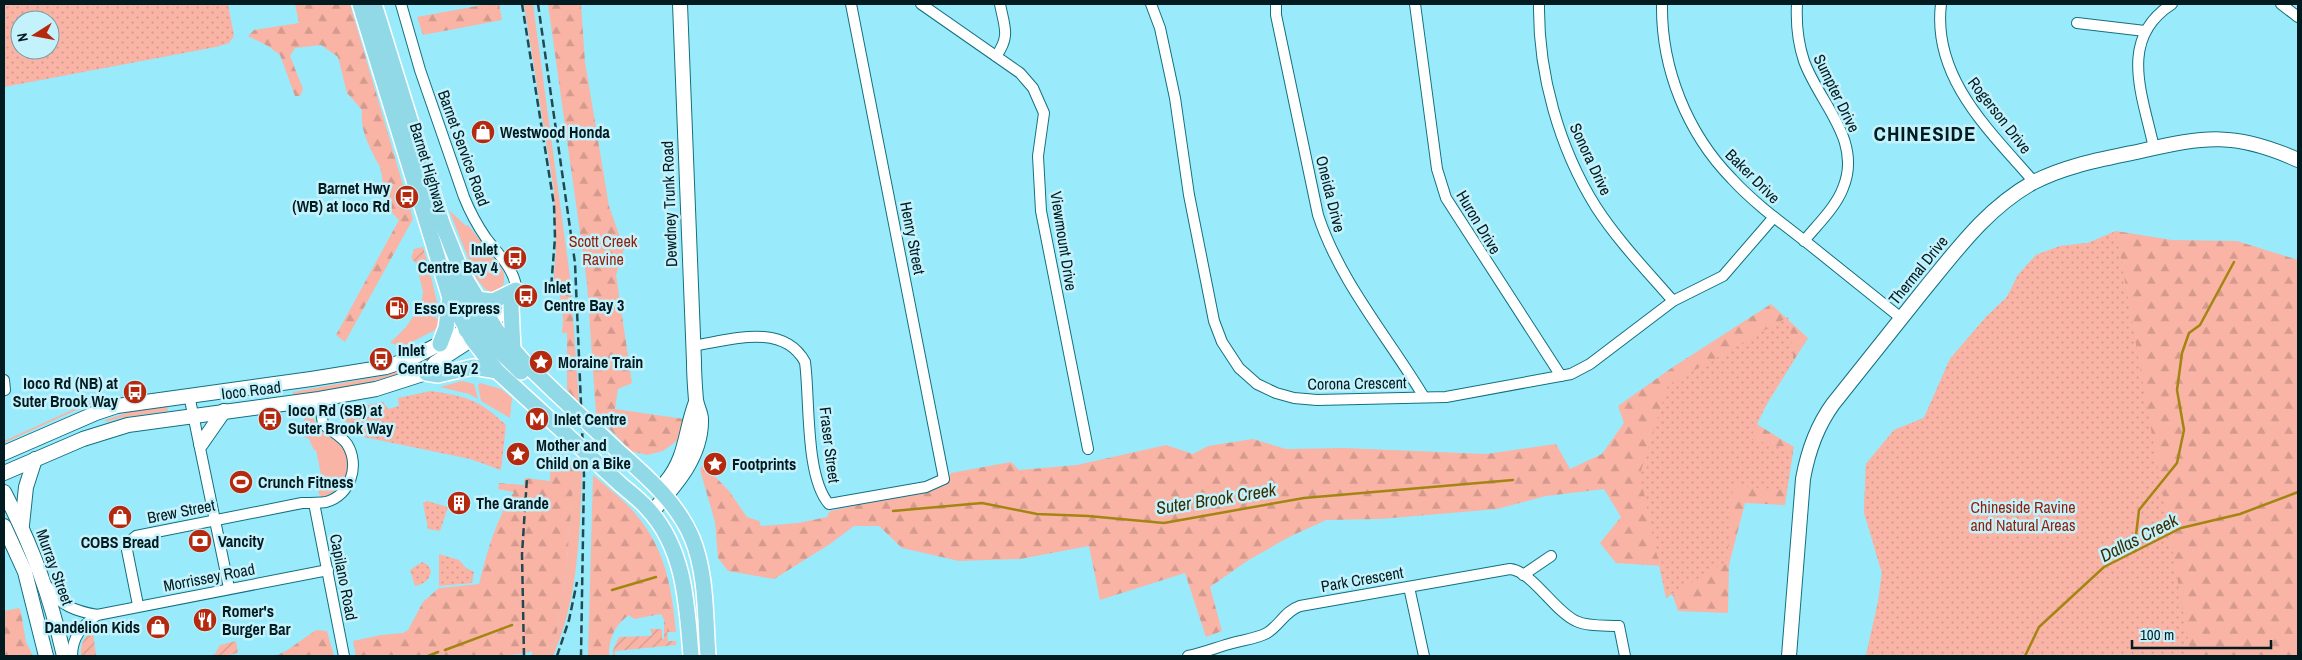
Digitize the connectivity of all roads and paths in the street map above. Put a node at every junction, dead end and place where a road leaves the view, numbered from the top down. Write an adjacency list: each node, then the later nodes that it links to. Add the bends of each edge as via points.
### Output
1 (360, 4): 26 (main road, Barnet Highway)
2 (374, 4): 29 (main road, Barnet Highway, via 445,232)
3 (401, 4): 27 (street, Barnet Service Road, via 464,197 472,216 508,269)
4 (680, 4): 35 (main road, Dewdney Trunk Road)
5 (851, 4): 51 (street, Henry Street)
6 (921, 4): 20 (street, Viewmount Drive)
7 (1000, 4): 20 (street, via 1006,37 1005,45)
8 (1151, 4): 42 (street, Corona Crescent, via 1175,98 1189,195 1214,321 1230,356 1257,384 1285,396 1317,400)
9 (1276, 4): 42 (street, Oneida Drive, via 1316,205 1327,241 1340,269)
10 (1415, 4): 39 (street, Huron Drive, via 1438,169 1446,198)
11 (1539, 4): 30 (street, Sonora Drive, via 1550,96 1578,173 1607,222)
12 (1662, 4): 24 (street, Baker Drive, via 1662,29 1669,63 1694,127 1721,167)
13 (1797, 4): 25 (street, Sumpter Drive, via 1797,29 1804,61 1842,134 1848,159 1843,190)
14 (1942, 4): 23 (street, Rogerson Drive, via 1942,44 1957,84 1969,104)
15 (2172, 4): 19 (street)
16 (2281, 4): 17 (street)
17 (2298, 17)
18 (2077, 23): 19 (street)
19 (2144, 31): 21 (street, via 2137,70)
20 (996, 56): 47 (street, Viewmount Drive, via 1020,73 1033,88 1044,113 1038,156 1042,211)
21 (2154, 148): 22 (main road, Thermal Drive, via 2180,141 2229,139 2269,147); 23 (main road, Thermal Drive, via 2072,167)
22 (2298, 160)
23 (2034, 182): 32 (main road, Thermal Drive, via 1985,218)
24 (1774, 217): 25 (street, Baker Drive); 30 (street, Corona Crescent, via 1722,276)
25 (1804, 241): 32 (street, Baker Drive)
26 (440, 264): 28 (main road, Barnet Highway); 33 (main road)
27 (516, 290): 29 (main road, via 494,302); 31 (street)
28 (450, 298): 33 (main road, Barnet Highway); 34 (main road)
29 (476, 299): 33 (main road, Barnet Highway)
30 (1673, 301): 39 (street, Corona Crescent, via 1590,364)
31 (511, 306): 33 (street); 36 (main road)
32 (1902, 318): 77 (main road, Thermal Drive, via 1827,413 1810,448 1803,479)
33 (482, 327): 34 (main road, Ioco Road); 36 (main road); 37 (main road); 38 (main road, Ioco Road); 41 (main road)
34 (440, 344): 40 (main road, Ioco Road, via 400,363 366,371)
35 (693, 346): 51 (street, Fraser Street, via 770,336 792,344 801,354 806,362 811,442 818,488 829,504 926,487); 53 (main road, Dewdney Trunk Road, via 696,402 686,444)
36 (513, 350): 41 (main road)
37 (497, 371): 38 (main road, via 473,367 438,375); 55 (main road, bridge)
38 (426, 373): 43 (main road, Ioco Road, via 376,389)
39 (1561, 376): 42 (street, Corona Crescent, via 1463,396)
40 (189, 395): 45 (street); 48 (main road, Ioco Road, via 106,409)
41 (555, 397): 53 (main road, bridge)
42 (1424, 397)
43 (319, 399): 44 (main road, Ioco Road); 54 (street, Brew Street, via 323,424 348,445 353,469 344,491 326,502)
44 (224, 411): 45 (main road, Ioco Road); 46 (main road)
45 (194, 414): 46 (street); 49 (main road, Ioco Road, via 110,429)
46 (201, 444): 56 (street)
47 (1088, 450)
48 (4, 453)
49 (35, 459): 50 (main road, Ioco Road); 58 (main road, via 26,487)
50 (4, 473)
51 (944, 479)
52 (4, 492): 58 (main road, Murray Street)
53 (662, 494): 55 (main road, Dewdney Trunk Road); 73 (main road, via 686,526 697,553 703,585)
54 (314, 503): 56 (street, Brew Street); 60 (street, Capilano Road)
55 (649, 510): 72 (main road, via 673,549 683,580)
56 (215, 520): 64 (street); 65 (street, Brew Street, via 143,534 130,541 128,554)
57 (4, 526): 68 (main road, Murray Street, via 25,572)
58 (22, 526): 62 (main road, Murray Street)
59 (1551, 556): 61 (street)
60 (328, 570): 64 (street, Morrissey Road); 71 (street, Capilano Road)
61 (1524, 575): 63 (street, Park Crescent, via 1510,569); 76 (street, via 1574,621 1619,626)
62 (44, 581): 66 (street, Morrissey Road, via 60,602 74,610); 69 (main road, Murray Street)
63 (1409, 586): 67 (street, Park Crescent, via 1300,606 1286,613 1266,633); 75 (street)
64 (228, 588): 65 (street, Morrissey Road)
65 (138, 606): 66 (street, Morrissey Road)
66 (97, 615): 70 (street, Morrissey Road, via 78,632 72,645)
67 (1217, 653): 74 (street, Park Crescent)
68 (46, 656)
69 (64, 656)
70 (72, 656)
71 (344, 656)
72 (691, 656)
73 (708, 656)
74 (1188, 656)
75 (1424, 656)
76 (1625, 656)
77 (1789, 656)

